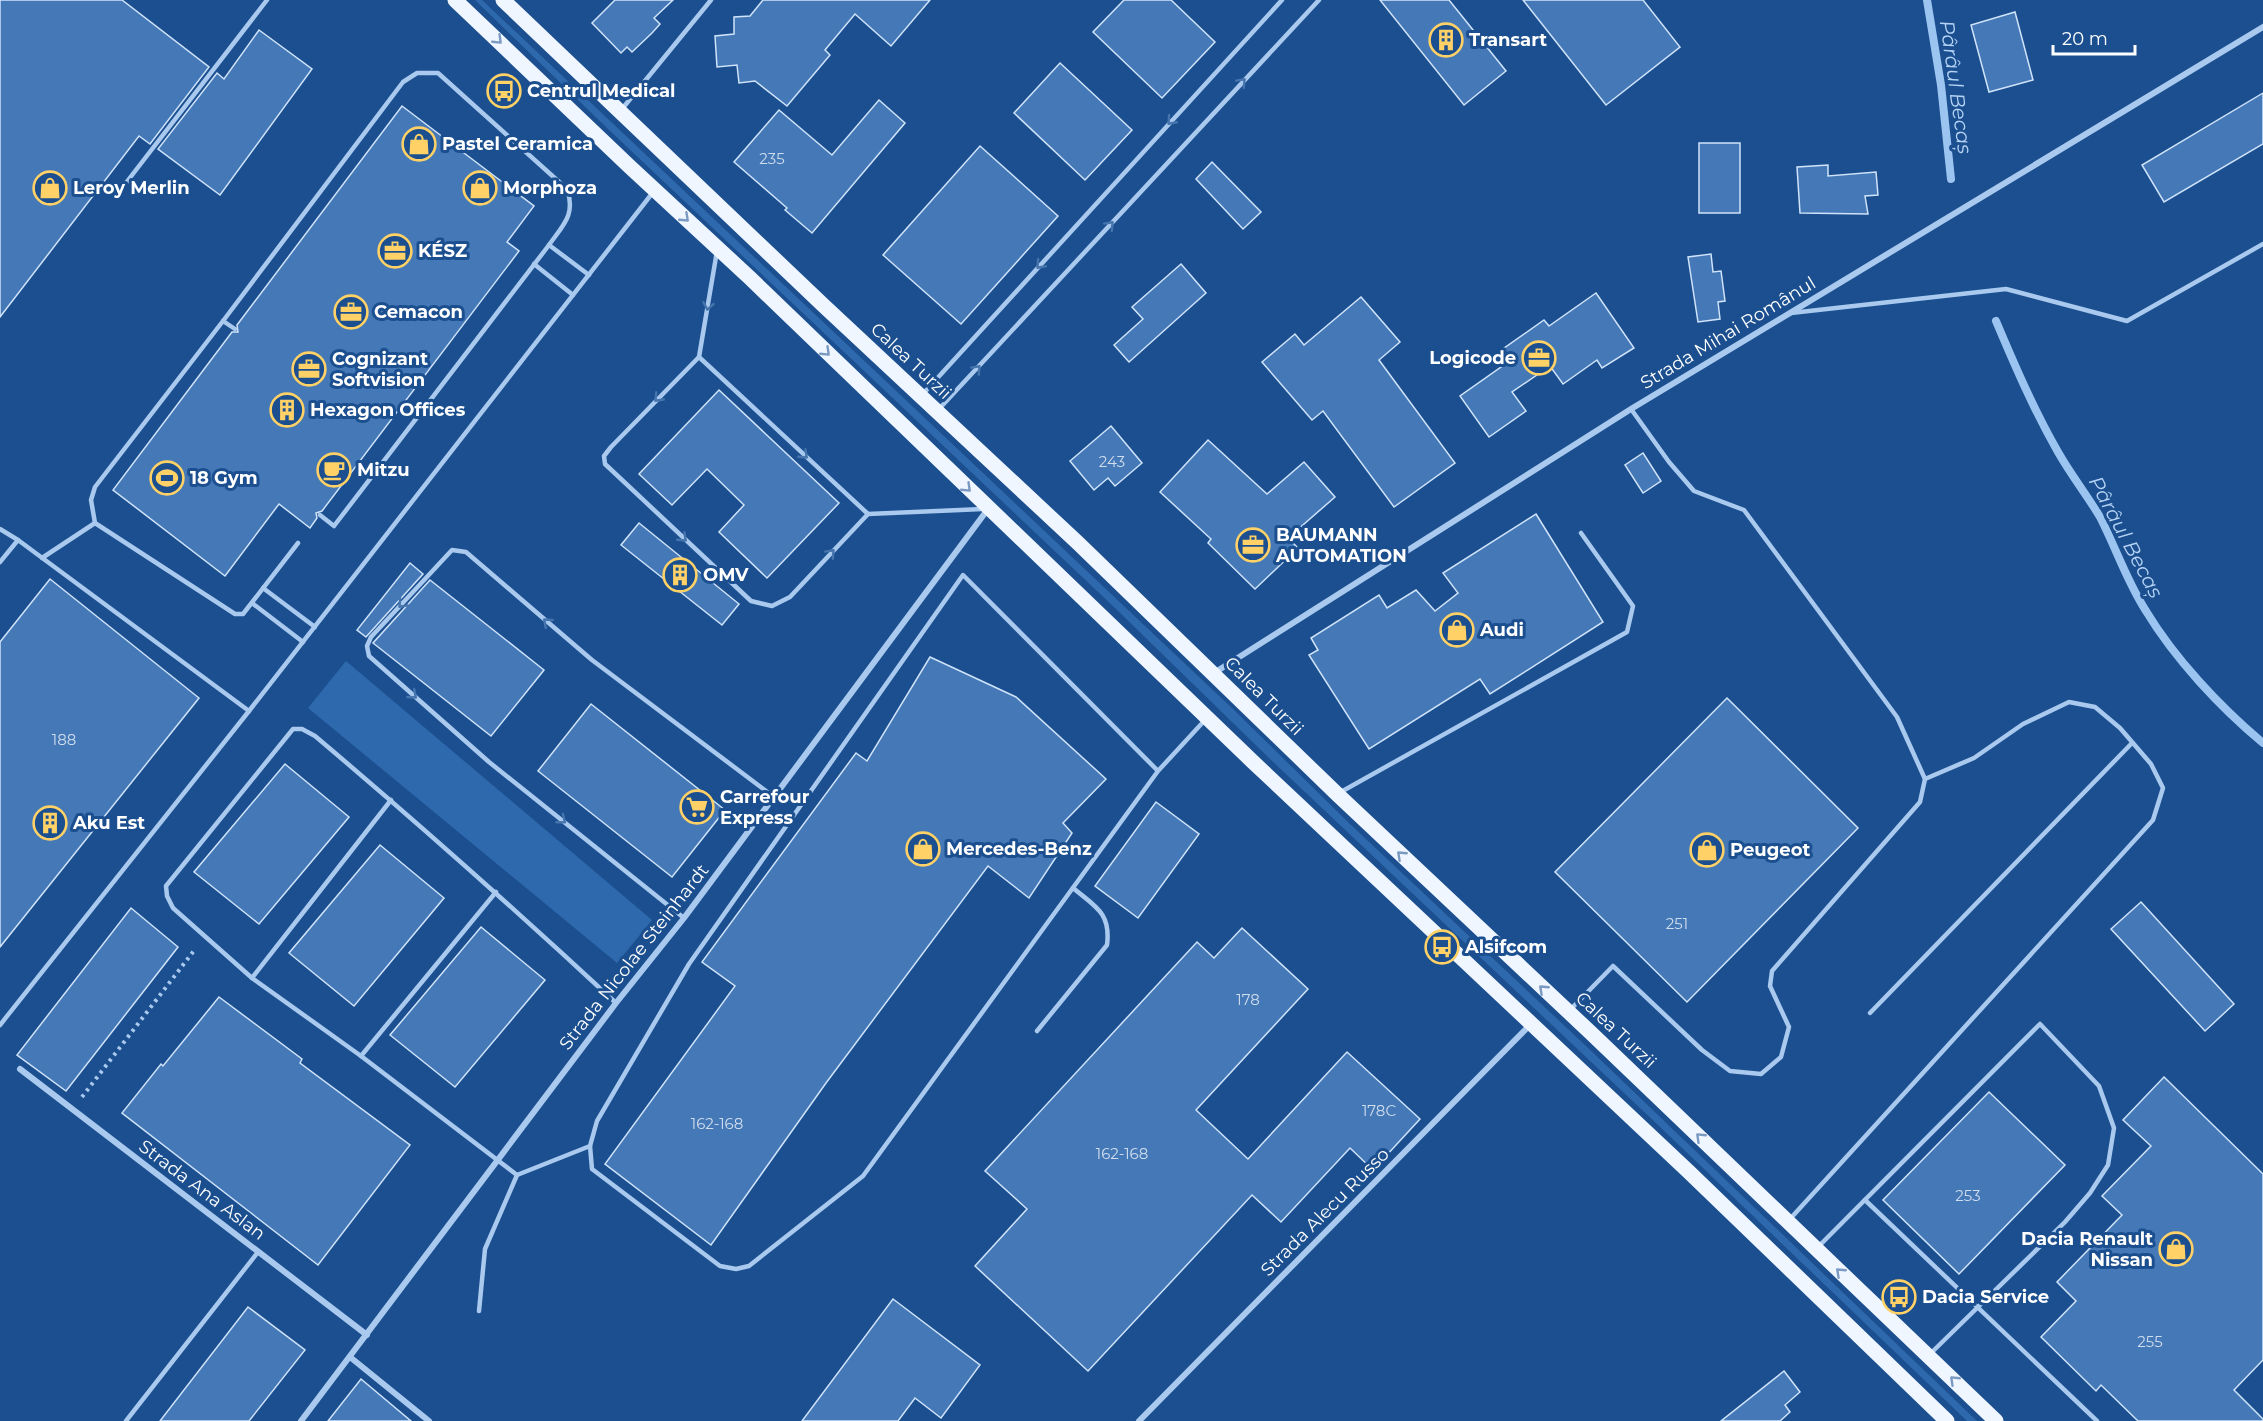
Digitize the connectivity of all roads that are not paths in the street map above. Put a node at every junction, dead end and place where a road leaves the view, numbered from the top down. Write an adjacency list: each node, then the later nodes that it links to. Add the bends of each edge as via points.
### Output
1 (267, 0): 10 (lane)
2 (455, 0): 9 (main road, one-way to 9)
3 (503, 0): 8 (main road, Calea Turzii)
4 (711, 0): 8 (lane)
5 (1282, 0): 21 (lane, one-way to 21)
6 (1319, 0): 23 (lane, one-way to 6)
7 (2263, 27): 17 (street, Strada Mihai Românul)
8 (620, 111): 21 (main road, Calea Turzii)
9 (655, 190): 13 (main road, one-way to 13); 15 (lane)
10 (119, 192)
11 (2263, 243): 17 (lane, via 2127,321 2006,290)
12 (549, 245): 14 (lane); 15 (lane); 18 (lane, via 571,212 567,189 438,73 417,73 403,82)
13 (718, 248): 20 (lane, one-way to 20); 24 (main road, one-way to 24)
14 (534, 264): 16 (lane); 26 (lane, via 334,526)
15 (589, 275): 16 (lane)
16 (573, 295): 36 (lane)
17 (1791, 313): 22 (street, Strada Mihai Românul)
18 (224, 321): 19 (lane); 27 (lane, via 95,487 91,500)
19 (235, 329)
20 (699, 357): 25 (lane, one-way to 25); 25 (lane, one-way to 25, via 611,447 604,456 605,464 742,593 751,601 772,606 790,597)
21 (921, 396): 23 (main road, Calea Turzii)
22 (1631, 409): 38 (street, Strada Mihai Românul); 43 (lane, via 1694,491 1744,510 1897,717)
23 (938, 411): 38 (main road, Calea Turzii)
24 (988, 508): 25 (lane); 40 (main road); 45 (street, Strada Nicolae Steinhardt)
25 (868, 514)
26 (320, 515)
27 (95, 523): 32 (lane); 35 (lane, via 235,614 243,614)
28 (0, 529): 30 (lane)
29 (1581, 533): 44 (lane, via 1633,606 1627,632)
30 (18, 540): 32 (lane); 33 (lane)
31 (298, 543): 34 (lane)
32 (42, 558): 39 (lane)
33 (0, 562)
34 (263, 588): 35 (lane); 36 (lane)
35 (252, 603): 37 (lane)
36 (315, 627): 37 (lane)
37 (303, 642): 39 (lane)
38 (1214, 674): 44 (main road, Calea Turzii)
39 (249, 711): 55 (lane)
40 (1207, 718): 42 (lane); 54 (main road)
41 (2132, 742): 43 (lane, via 2095,707 2069,702 2023,723 1974,758); 53 (lane); 63 (lane, via 2151,764 2163,788 2153,820)
42 (1158, 771): 47 (lane); 59 (lane, via 963,575 688,964 597,1121)
43 (1924, 779): 52 (lane, via 1920,802 1772,971 1770,986 1789,1027 1781,1057 1761,1074 1730,1071 1701,1050 1613,966)
44 (1337, 794): 52 (main road, Calea Turzii, one-way to 44)
45 (774, 797): 49 (street, Strada Nicolae Steinhardt); 49 (lane, one-way to 49, via 592,660 466,552 452,550 371,637 366,646 369,656 489,762)
46 (391, 800): 48 (lane); 50 (lane); 50 (lane, via 315,736 293,729 166,886 172,908)
47 (1073, 888): 56 (lane, via 1099,910 1109,928 1107,945); 59 (lane, via 863,1176 749,1266 720,1266 592,1169)
48 (496, 892): 51 (lane); 57 (lane)
49 (684, 918): 51 (street, Strada Nicolae Steinhardt)
50 (252, 978): 57 (lane)
51 (616, 1003): 60 (street, Strada Nicolae Steinhardt)
52 (1568, 1012): 63 (main road, Calea Turzii, one-way to 52)
53 (1870, 1013)
54 (1532, 1024): 74 (street, Strada Alecu Russo); 75 (main road)
55 (0, 1025)
56 (1037, 1031)
57 (361, 1056): 60 (lane)
58 (20, 1069): 65 (street, Strada Ana Aslan)
59 (590, 1146): 61 (lane)
60 (498, 1160): 61 (lane); 68 (street, Strada Nicolae Steinhardt)
61 (517, 1175): 67 (lane, via 485,1249)
62 (1865, 1200): 64 (lane); 66 (lane); 66 (lane, via 2040,1024 2099,1086 2114,1128 2108,1165 2065,1222)
63 (1788, 1221): 64 (main road, Calea Turzii)
64 (1816, 1249): 69 (main road, Calea Turzii, one-way to 64)
65 (258, 1252): 68 (street, Strada Ana Aslan); 71 (lane)
66 (1978, 1307): 69 (lane); 77 (lane)
67 (479, 1311)
68 (367, 1335): 70 (street, Strada Nicolae Steinhardt)
69 (1928, 1356): 76 (main road, Calea Turzii, one-way to 69)
70 (351, 1357): 72 (street, Strada Nicolae Steinhardt); 73 (street)
71 (126, 1421)
72 (301, 1421)
73 (429, 1421)
74 (1139, 1421)
75 (1947, 1421)
76 (1996, 1421)
77 (2097, 1421)

